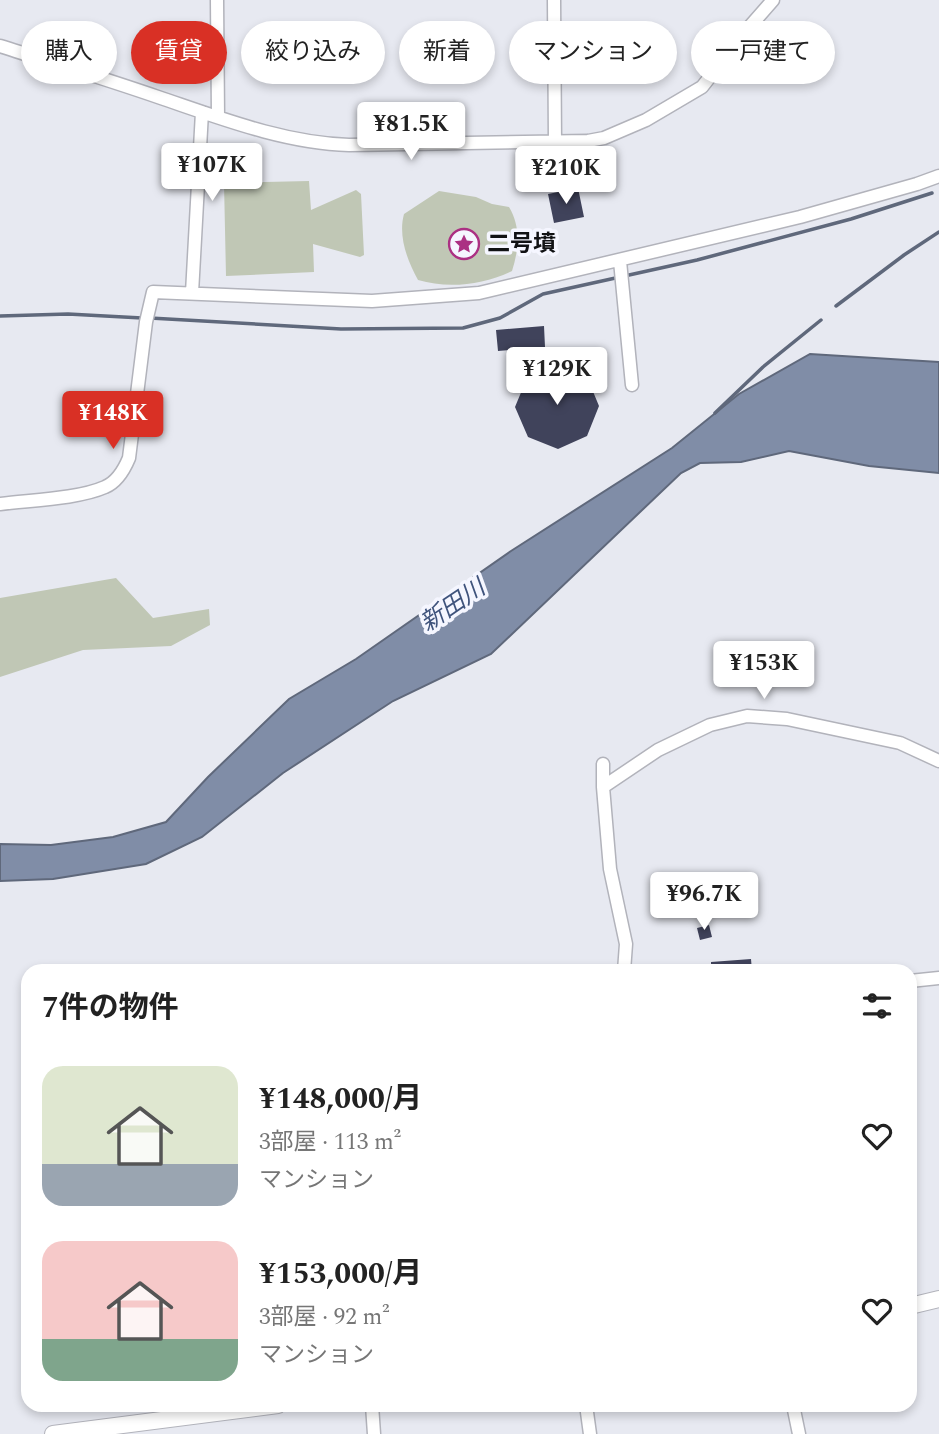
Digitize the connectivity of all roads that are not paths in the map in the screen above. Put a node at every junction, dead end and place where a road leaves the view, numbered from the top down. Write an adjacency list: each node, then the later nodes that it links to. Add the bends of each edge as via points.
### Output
1 (217, 0): 6 (street)
2 (554, 0): 7 (street)
3 (773, 0): 7 (street, via 702,87 611,135)
4 (0, 46): 5 (street)
5 (202, 112): 6 (street); 10 (street)
6 (218, 116): 7 (street, via 292,139 327,144)
7 (555, 143)
8 (939, 176): 9 (street)
9 (620, 265): 10 (street, via 479,293 372,301); 11 (street)
10 (192, 293): 12 (street, via 153,292 129,458 122,474 106,487 84,493)
11 (632, 385)
12 (0, 504)
13 (939, 761): 15 (street, via 900,743 787,719 747,716 710,725 658,750)
14 (603, 764): 15 (street)
15 (603, 788): 16 (street)
16 (625, 964)
17 (939, 978): 18 (street)
18 (917, 980)
19 (939, 1299): 20 (street)
20 (917, 1304)
21 (224, 1412): 25 (street)
22 (372, 1412): 26 (street)
23 (587, 1412): 27 (street)
24 (794, 1412): 28 (street)
25 (53, 1434)
26 (374, 1434)
27 (590, 1434)
28 (799, 1434)

